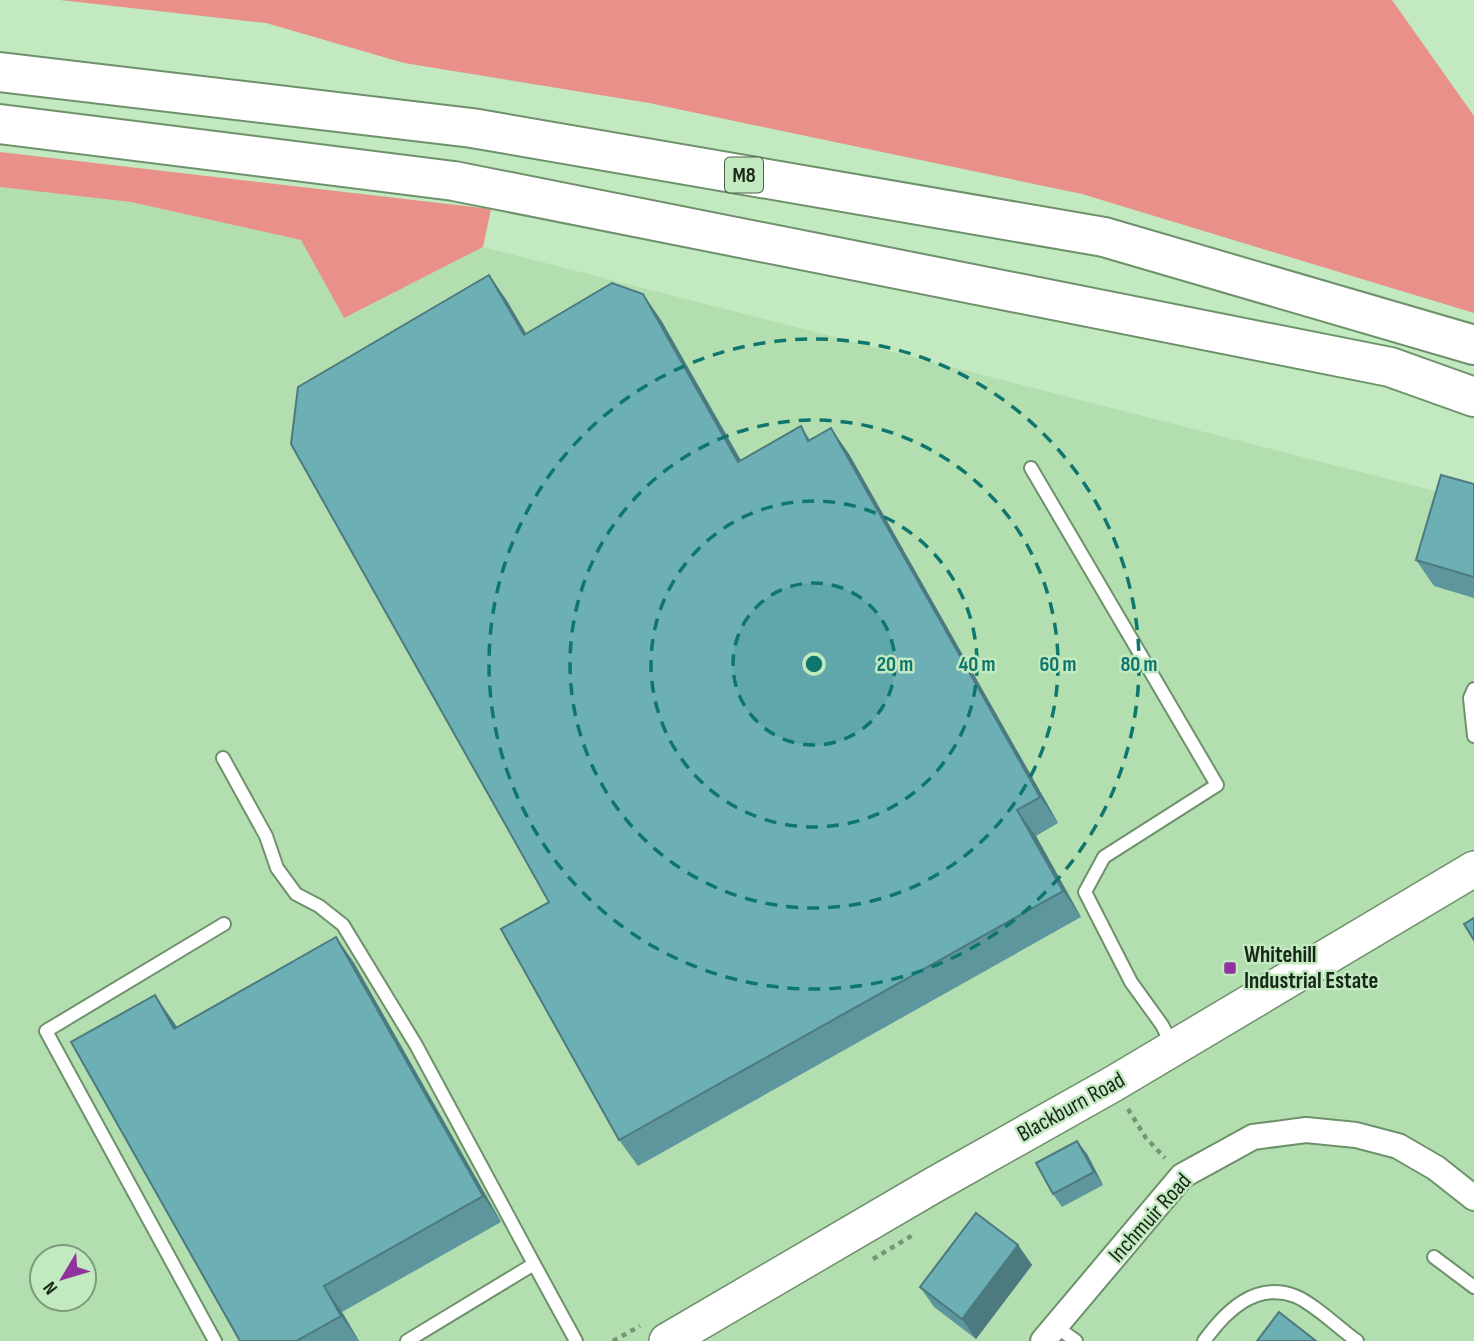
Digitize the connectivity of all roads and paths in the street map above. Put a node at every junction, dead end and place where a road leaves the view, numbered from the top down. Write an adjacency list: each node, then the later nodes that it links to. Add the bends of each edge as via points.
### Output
1 (0, 72): 3 (highway, M8, via 471,128 1104,237)
2 (0, 124): 4 (highway, via 454,181 1390,367)
3 (1474, 345)
4 (1474, 397)
5 (1031, 468): 11 (lane, via 1217,785 1104,857 1085,892 1131,982)
6 (1474, 689): 7 (lane, via 1470,698)
7 (1474, 736)
8 (223, 758): 16 (lane, via 266,836 277,868 296,894 343,925 416,1045)
9 (1474, 869): 11 (main road, Blackburn Road)
10 (224, 924): 19 (lane, via 46,1031)
11 (1173, 1048): 12 (main road, Blackburn Road)
12 (1113, 1084): 13 (path, via 1146,1138); 22 (main road, Blackburn Road)
13 (1182, 1176): 14 (street, Inchmuir Road, via 1253,1137 1306,1130 1356,1135 1398,1146); 18 (street, Inchmuir Road)
14 (1474, 1198)
15 (1434, 1257): 17 (lane)
16 (534, 1264): 20 (lane); 21 (lane)
17 (1474, 1287)
18 (1049, 1334): 23 (lane)
19 (215, 1341)
20 (407, 1341)
21 (576, 1341)
22 (667, 1341)
23 (1076, 1341)
24 (1204, 1341): 25 (lane, via 1242,1300 1266,1292 1295,1296)
25 (1357, 1341)

